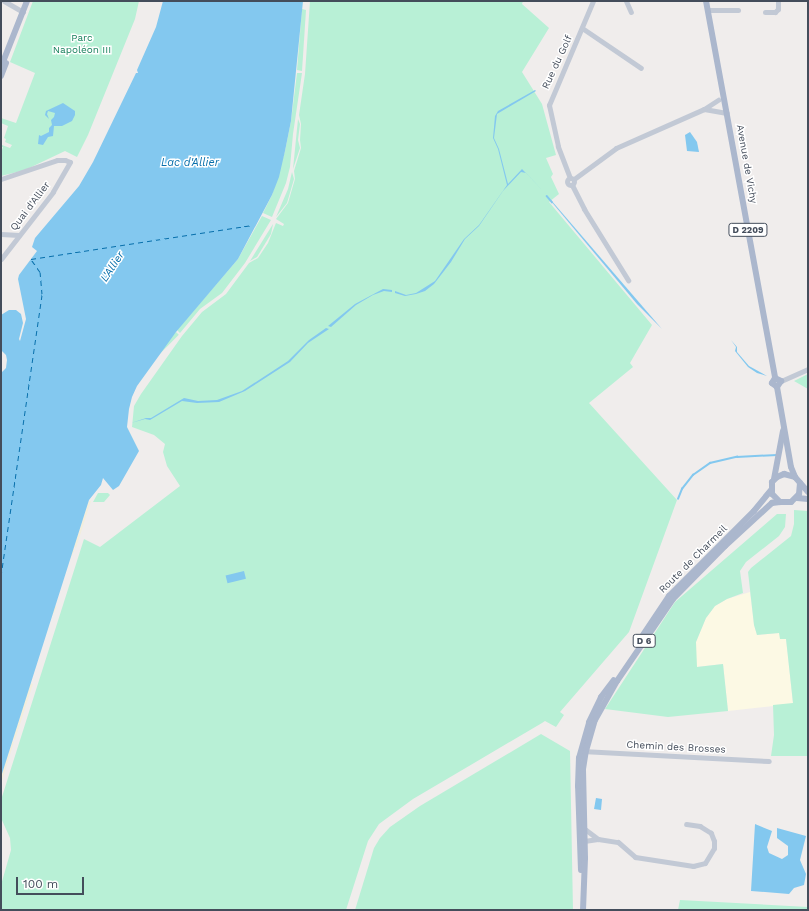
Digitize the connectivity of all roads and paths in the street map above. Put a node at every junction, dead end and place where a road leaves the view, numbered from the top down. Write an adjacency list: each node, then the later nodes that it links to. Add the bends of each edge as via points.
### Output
1 (4, 1): 9 (street)
2 (27, 1): 9 (main road)
3 (593, 1): 12 (street, Rue du Golf)
4 (626, 1): 10 (street)
5 (706, 1): 7 (main road, Avenue de Vichy / D 2209)
6 (778, 1): 11 (street, via 778,9 775,12)
7 (708, 10): 8 (street); 19 (main road, Avenue de Vichy / D 2209)
8 (738, 10)
9 (23, 12): 13 (main road)
10 (632, 12)
11 (766, 12)
12 (582, 28): 15 (street); 21 (street, Rue du Golf, via 549,105 558,146)
13 (4, 57): 14 (main road); 16 (main road)
14 (1, 66)
15 (641, 68)
16 (1, 76)
17 (718, 100): 18 (street)
18 (704, 109): 19 (street); 21 (street, via 616,148)
19 (727, 113): 27 (main road, Avenue de Vichy / D 2209)
20 (1, 179): 23 (street, Quai d'Allier, via 57,160 70,162 53,192)
21 (572, 181): 25 (street, Rue du Golf, via 584,209)
22 (1, 234): 23 (street)
23 (19, 235): 24 (street, Quai d'Allier)
24 (1, 259)
25 (628, 280)
26 (808, 369): 27 (street)
27 (778, 382): 28 (main road, Avenue de Vichy / D 2209)
28 (783, 420): 29 (main road, Avenue de Vichy / D 2209); 30 (main road, Avenue de Vichy / D 2209, via 783,438)
29 (795, 477): 30 (main road, via 784,474); 31 (main road)
30 (774, 479): 32 (main road)
31 (800, 483): 33 (main road); 34 (main road)
32 (771, 490): 36 (main road); 37 (main road, Route de Charmeil / D 6, via 754,511 669,596 601,698 589,722)
33 (808, 492)
34 (797, 498): 35 (main road); 36 (main road, via 791,502)
35 (808, 500)
36 (780, 502): 37 (main road, Route de Charmeil / D 6, via 772,503 673,599 605,700)
37 (583, 751): 38 (street, Chemin des Brosses); 40 (main road, Route de Charmeil / D 6); 40 (main road, Route de Charmeil / D 6, via 578,786 579,817)
38 (769, 761)
39 (686, 824): 41 (street, via 700,826 711,833 714,848 705,863 693,866 635,857 618,842)
40 (583, 837): 41 (street); 41 (street); 42 (main road, Route de Charmeil / D 6)
41 (598, 839)
42 (582, 910)

